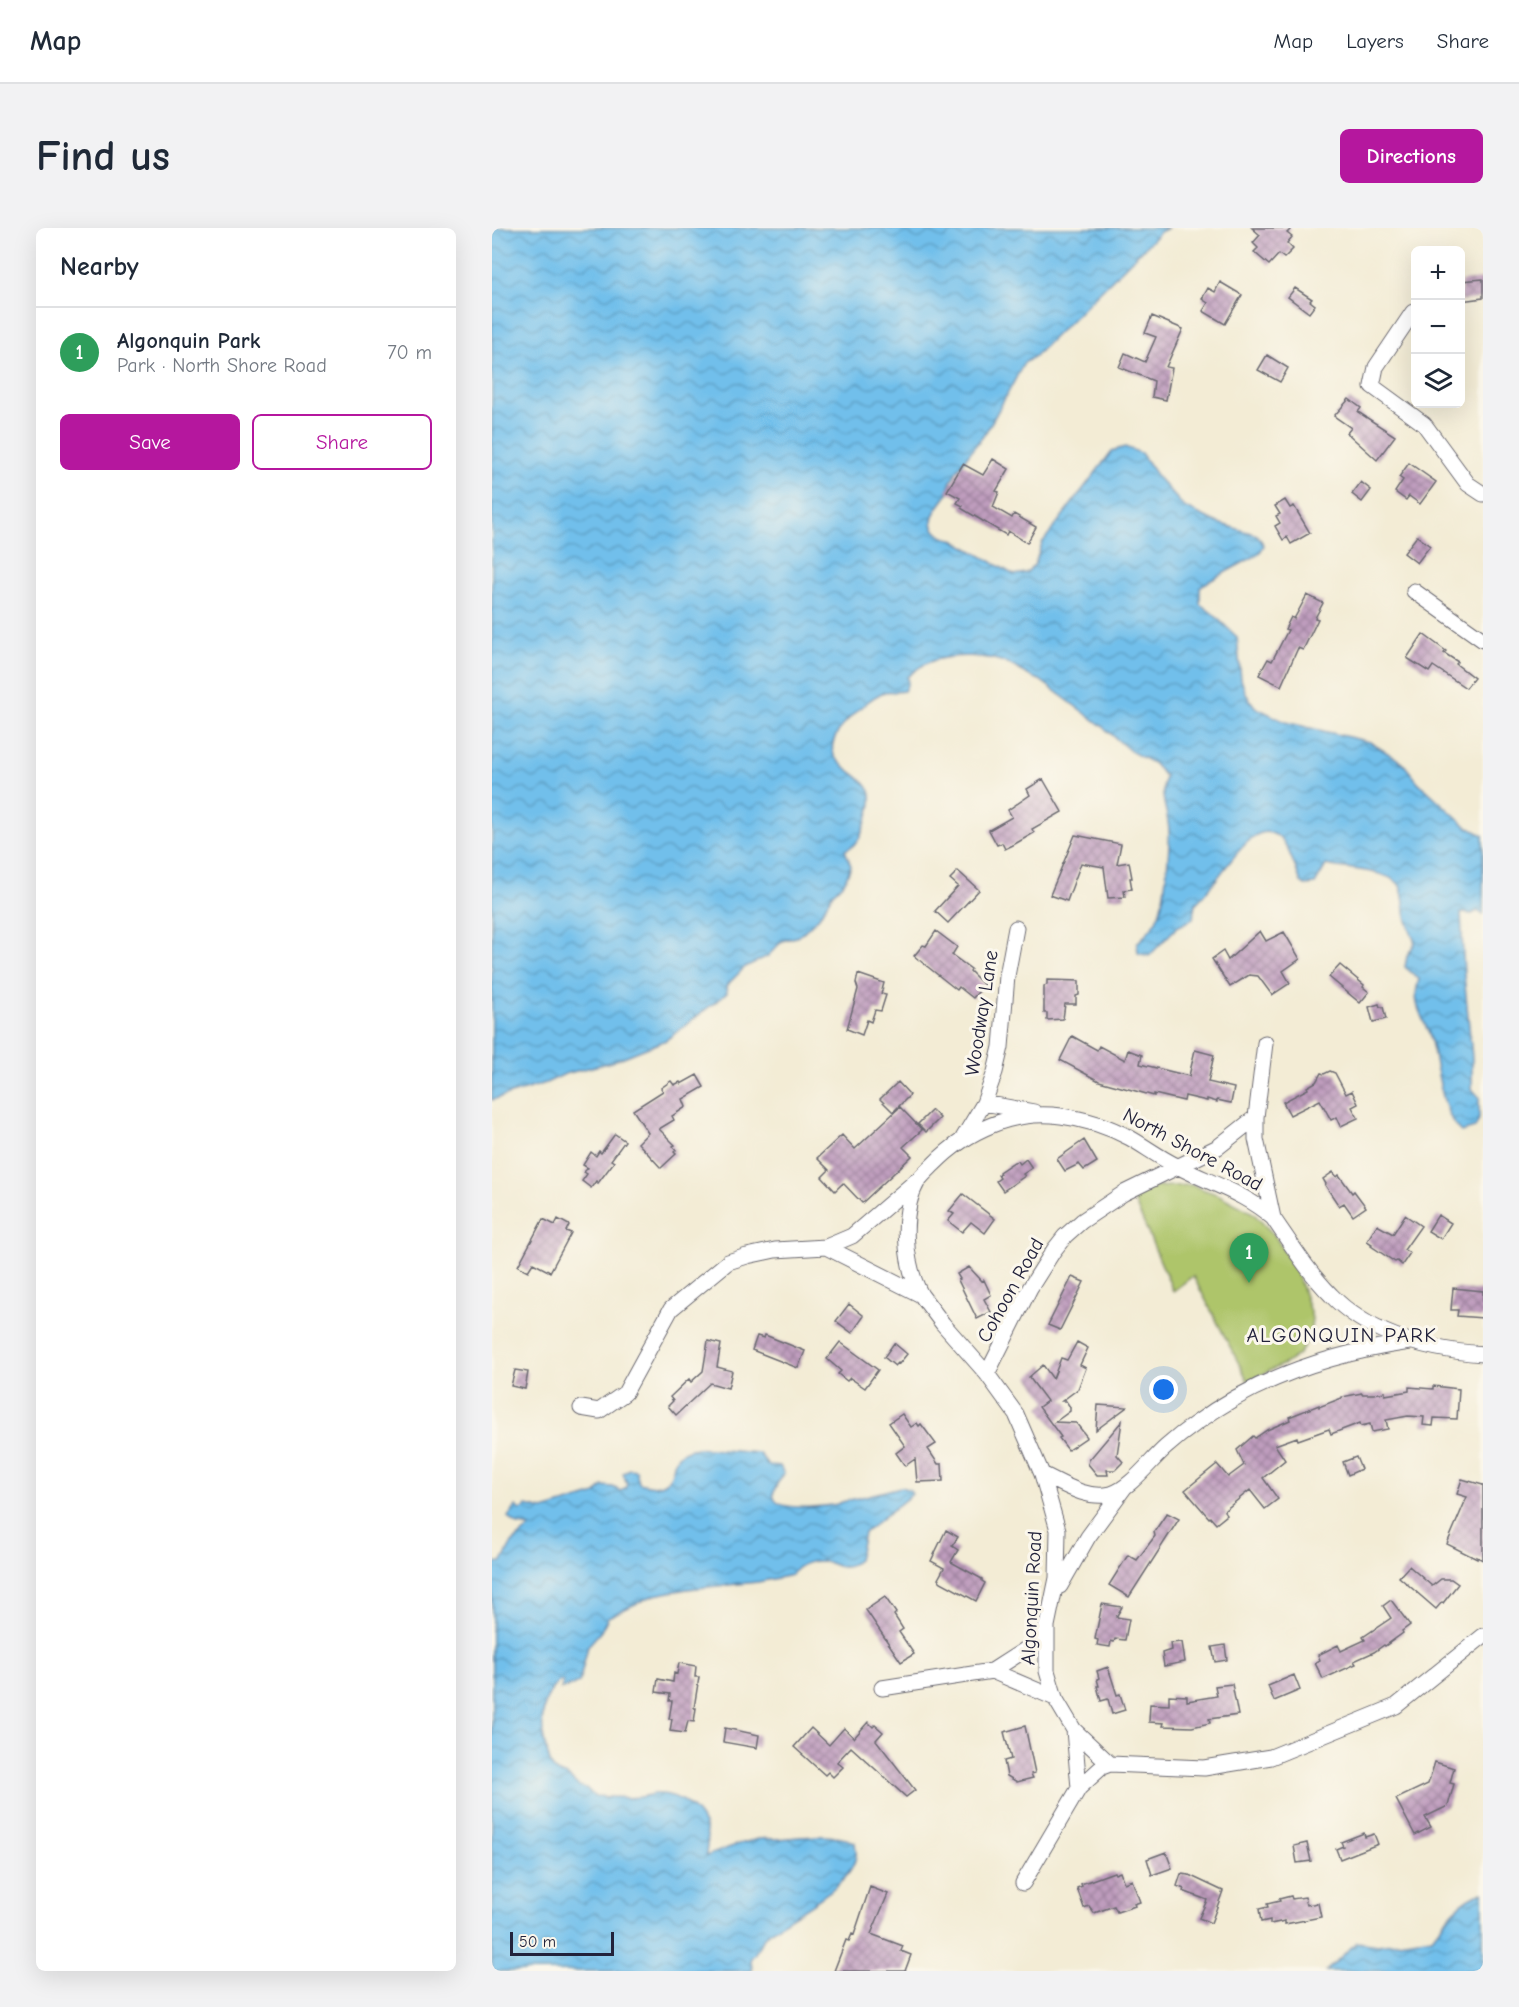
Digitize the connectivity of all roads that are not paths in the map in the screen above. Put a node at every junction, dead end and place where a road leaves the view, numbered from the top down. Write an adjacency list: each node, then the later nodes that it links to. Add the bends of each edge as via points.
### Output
1 (1411, 315): 2 (street, via 1376,367 1372,386 1424,424 1468,484)
2 (1483, 494)
3 (1414, 591): 4 (street)
4 (1483, 640)
5 (1016, 928): 7 (street, Woodway Lane, via 1000,1047)
6 (1265, 1044): 9 (street)
7 (984, 1103): 8 (street, Woodway Lane); 10 (street, Woodway Lane)
8 (1042, 1115): 10 (street, North Shore Road, via 991,1125); 11 (street, North Shore Road, via 1107,1127)
9 (1256, 1117): 11 (street, Cohoon Road, via 1218,1147); 13 (street, via 1256,1139)
10 (961, 1141): 12 (street, North Shore Road)
11 (1176, 1166): 13 (street, North Shore Road, via 1243,1196); 18 (street, Cohoon Road, via 1124,1193 1065,1236 1030,1288)
12 (919, 1179): 14 (street, North Shore Road, via 852,1236); 15 (street, North Shore Road, via 907,1212 906,1230 909,1257)
13 (1273, 1218): 16 (street, North Shore Road, via 1332,1297 1362,1320)
14 (826, 1247): 15 (street, Algonquin Road); 19 (street, North Shore Road, via 775,1250 728,1262 671,1309 625,1393 599,1411)
15 (921, 1295): 18 (street, Algonquin Road)
16 (1410, 1342): 17 (street, North Shore Road); 21 (street, via 1342,1355 1255,1388 1195,1424)
17 (1483, 1354)
18 (987, 1374): 20 (street, Algonquin Road, via 1016,1414)
19 (581, 1408)
20 (1042, 1474): 21 (street, via 1084,1494 1112,1494); 22 (street, Algonquin Road, via 1058,1530)
21 (1125, 1486): 22 (street, via 1088,1537)
22 (1054, 1598): 23 (street, Algonquin Road)
23 (1047, 1626): 25 (street, via 1034,1644); 27 (street, Algonquin Road, via 1047,1671)
24 (1483, 1636): 29 (street, via 1396,1706 1271,1757 1204,1768)
25 (992, 1671): 26 (street); 27 (street)
26 (882, 1688)
27 (1055, 1698): 28 (street, Algonquin Road)
28 (1074, 1730): 29 (street, Algonquin Road); 30 (street)
29 (1110, 1764): 30 (street)
30 (1079, 1788): 31 (street)
31 (1023, 1883)

